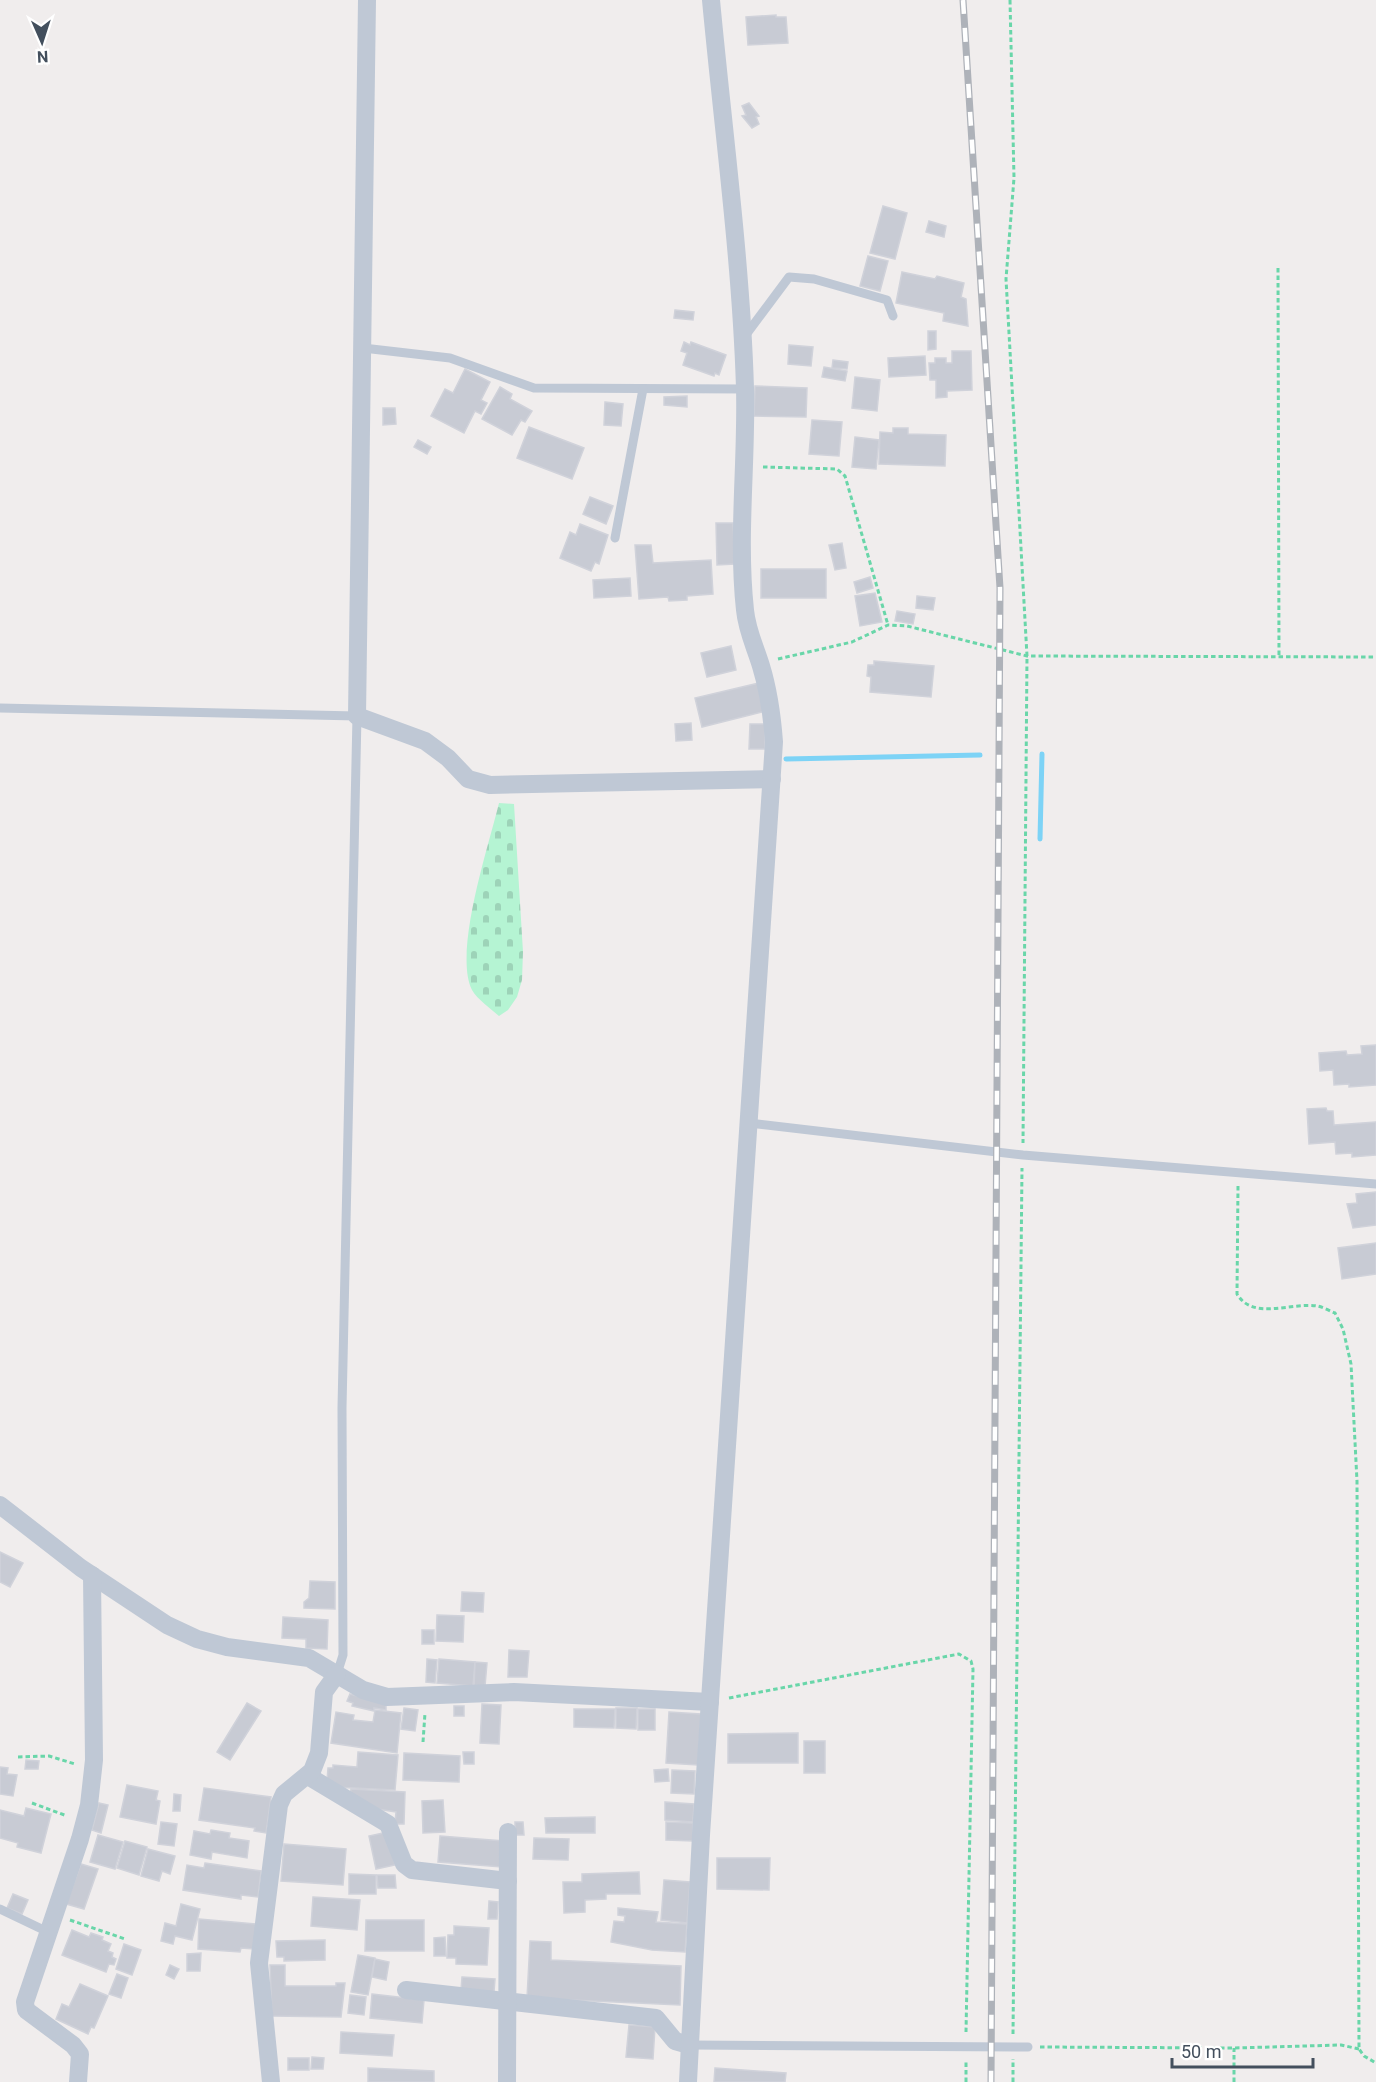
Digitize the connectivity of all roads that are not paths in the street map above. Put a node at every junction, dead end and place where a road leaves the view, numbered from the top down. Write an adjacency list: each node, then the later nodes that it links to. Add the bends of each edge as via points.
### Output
1 (367, 0): 5 (street)
2 (711, 0): 4 (street)
3 (893, 316): 4 (lane, via 886,300 814,279 789,277)
4 (742, 341): 6 (street)
5 (363, 348): 7 (lane, via 450,358 534,388); 10 (street)
6 (745, 389): 7 (lane); 11 (street, via 741,548 744,609 772,704)
7 (643, 390): 8 (lane)
8 (615, 538)
9 (0, 708): 10 (lane)
10 (357, 716): 11 (street, via 425,741 468,779 490,785); 16 (lane, via 342,1408 342,1655)
11 (772, 779): 12 (street)
12 (749, 1123): 13 (lane, via 1023,1155); 17 (street)
13 (1376, 1184)
14 (0, 1505): 15 (street)
15 (92, 1575): 16 (street, via 167,1625 196,1639 309,1658); 22 (street, via 93,1770 85,1823)
16 (337, 1674): 17 (street, via 363,1690 387,1697 514,1692); 18 (street, via 324,1692 319,1753)
17 (710, 1702): 25 (street)
18 (308, 1776): 20 (street, via 388,1824 404,1864 412,1870); 28 (street, via 284,1794 279,1805 262,1927 259,1963)
19 (508, 1832): 20 (street)
20 (508, 1881): 24 (street)
21 (0, 1909): 22 (lane)
22 (48, 1932): 27 (street, via 25,2002 26,2010 80,2054)
23 (406, 1990): 24 (street)
24 (508, 2001): 25 (street, via 656,2018 675,2041); 29 (street)
25 (689, 2045): 26 (lane); 30 (street)
26 (1028, 2047)
27 (78, 2082)
28 (271, 2082)
29 (507, 2082)
30 (688, 2082)

